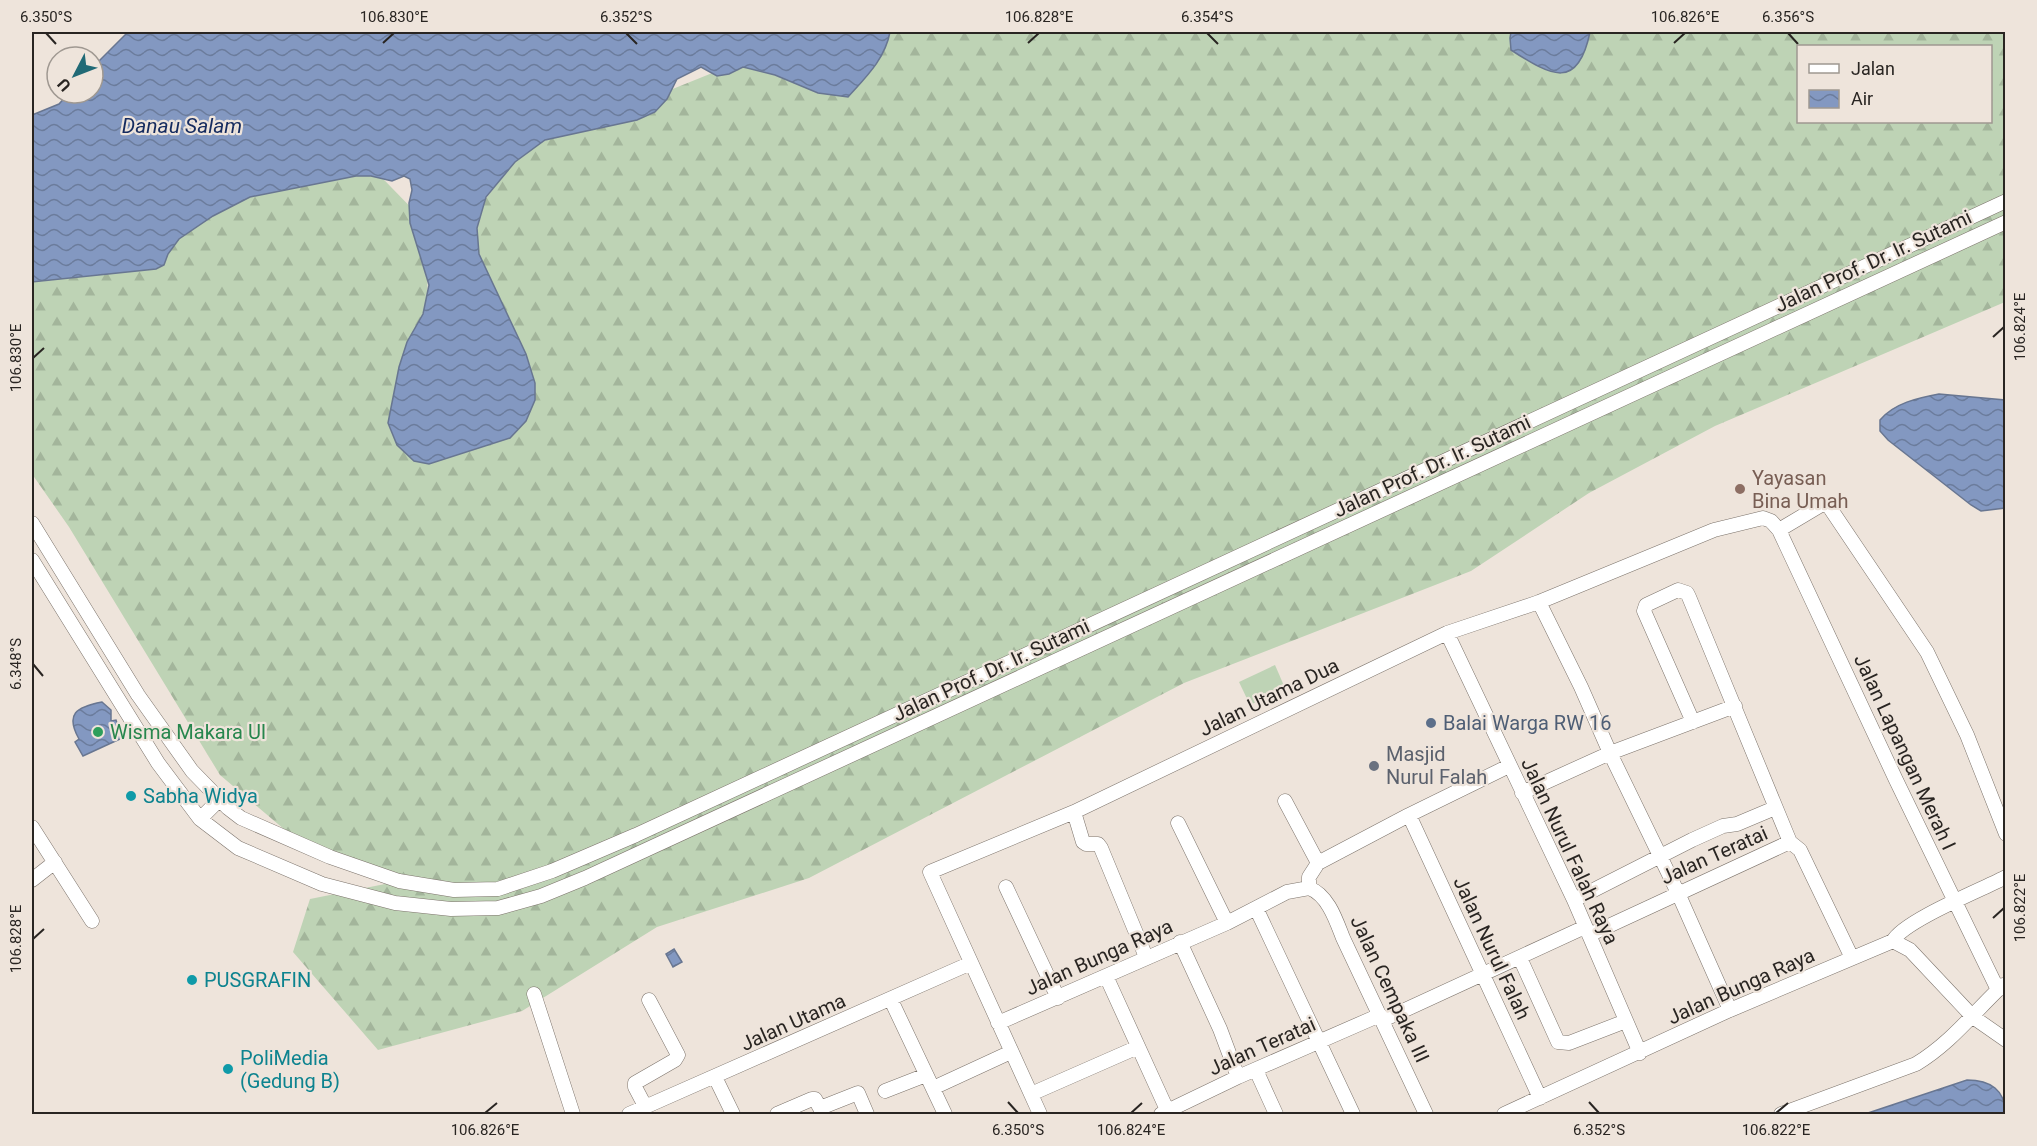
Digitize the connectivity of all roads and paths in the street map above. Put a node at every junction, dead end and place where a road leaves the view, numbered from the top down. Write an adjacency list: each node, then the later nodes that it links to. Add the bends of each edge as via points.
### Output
1 (2006, 201): 13 (street, Jalan Prof. Dr. Ir. Sutami, via 1098,623 552,871 498,889 454,890 399,881 330,857 241,818)
2 (2006, 222): 18 (street, Jalan Prof. Dr. Ir. Sutami, via 541,896 498,908 451,909 395,903 322,884 238,848)
3 (32, 523): 13 (street, Jalan Prof. Dr. Ir. Sutami, via 138,695 192,771)
4 (1779, 530): 6 (street, Jalan Utama Dua, via 1763,518 1714,530); 21 (street, via 1821,505 1830,508 1927,652 1967,735); 32 (street, Jalan Lapangan Merah I)
5 (32, 560): 18 (street, Jalan Prof. Dr. Ir. Sutami, via 158,764)
6 (1539, 602): 7 (street, Jalan Utama Dua); 10 (street)
7 (1447, 633): 11 (street, Jalan Nurul Falah Raya); 16 (street, Jalan Utama Dua)
8 (1735, 706): 9 (street); 9 (street, via 1689,597 1678,590 1646,605 1644,611); 15 (street)
9 (1693, 722): 10 (street)
10 (1610, 753): 12 (street); 23 (street)
11 (1509, 766): 12 (street, Jalan Nurul Falah Raya); 17 (street)
12 (1522, 793): 31 (street, Jalan Nurul Falah Raya)
13 (220, 799): 18 (street)
14 (1285, 801): 25 (street)
15 (1775, 808): 22 (street); 23 (street, via 1723,826)
16 (1074, 812): 39 (street, via 1083,842 1101,848); 42 (street, Jalan Utama Dua, via 930,872)
17 (1409, 815): 25 (street); 43 (street, Jalan Nurul Falah)
18 (200, 819)
19 (1178, 823): 35 (street)
20 (32, 826): 24 (street)
21 (2006, 834)
22 (1790, 843): 30 (street, Jalan Teratai); 41 (street, via 1800,850)
23 (1661, 856): 30 (street); 31 (street)
24 (55, 862): 27 (street); 34 (street)
25 (1318, 863): 29 (street, via 1309,877)
26 (2006, 877): 32 (street, Jalan Bunga Raya)
27 (32, 880)
28 (1006, 887): 47 (street)
29 (1309, 888): 33 (street, Jalan Bunga Raya, via 1287,892); 52 (street, Jalan Cempaka III, via 1329,906)
30 (1678, 893): 36 (street, Jalan Teratai); 50 (street)
31 (1574, 900): 36 (street, Jalan Nurul Falah Raya)
32 (1955, 902): 37 (street, Jalan Bunga Raya, via 1900,932); 45 (street, Jalan Lapangan Merah I)
33 (1256, 908): 35 (street, Jalan Bunga Raya); 55 (street)
34 (92, 921)
35 (1227, 923): 38 (street, Jalan Bunga Raya)
36 (1587, 931): 40 (street, Jalan Teratai); 53 (street, Jalan Nurul Falah Raya)
37 (1893, 941): 41 (street, Jalan Bunga Raya); 51 (street, via 1910,950)
38 (1180, 942): 39 (street, Jalan Bunga Raya); 63 (street)
39 (1146, 957): 44 (street, Jalan Bunga Raya)
40 (1520, 958): 43 (street, Jalan Teratai); 53 (street, via 1558,1042 1569,1043)
41 (1852, 958): 50 (street, Jalan Bunga Raya)
42 (971, 963): 49 (street, Jalan Utama); 54 (street, Jalan Utama Dua)
43 (1483, 974): 52 (street, Jalan Teratai); 67 (street, Jalan Nurul Falah)
44 (1106, 976): 47 (street, Jalan Bunga Raya); 57 (street)
45 (2002, 986): 51 (street)
46 (534, 994): 71 (street)
47 (1058, 998): 54 (street, Jalan Bunga Raya)
48 (649, 1000): 68 (street, via 678,1055 635,1083)
49 (891, 1000): 61 (street); 62 (street, Jalan Utama)
50 (1730, 1010): 59 (street, Jalan Bunga Raya)
51 (1973, 1017): 56 (street); 82 (street, via 1934,1054 1916,1064)
52 (1381, 1018): 55 (street, Jalan Teratai); 80 (street, Jalan Cempaka III)
53 (1626, 1021): 59 (street, Jalan Nurul Falah Raya)
54 (998, 1023): 58 (street)
55 (1320, 1040): 60 (street, Jalan Teratai); 79 (street)
56 (2006, 1040)
57 (1138, 1047): 66 (street); 70 (street)
58 (1011, 1052): 64 (street); 66 (street)
59 (1640, 1053): 67 (street, Jalan Bunga Raya)
60 (1256, 1070): 63 (street, Jalan Teratai); 78 (street)
61 (926, 1075): 64 (street); 65 (street)
62 (715, 1077): 68 (street, Jalan Utama); 73 (street)
63 (1238, 1077): 70 (street, Jalan Teratai)
64 (933, 1088): 76 (street)
65 (885, 1091)
66 (1030, 1094): 77 (street)
67 (1533, 1105): 81 (street, Jalan Bunga Raya)
68 (645, 1106): 72 (street, Jalan Utama)
69 (822, 1111): 74 (street, via 812,1099); 75 (street, via 858,1093)
70 (1164, 1113)
71 (573, 1114)
72 (629, 1114)
73 (733, 1114)
74 (777, 1114)
75 (867, 1114)
76 (945, 1114)
77 (1040, 1114)
78 (1276, 1114)
79 (1353, 1114)
80 (1426, 1114)
81 (1504, 1114)
82 (1781, 1114)

